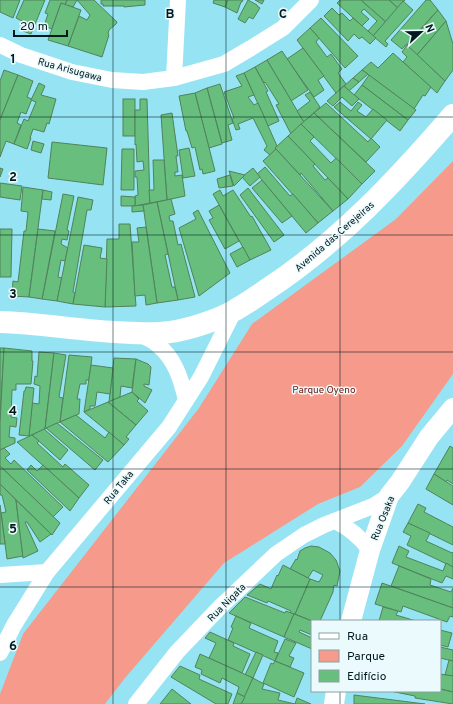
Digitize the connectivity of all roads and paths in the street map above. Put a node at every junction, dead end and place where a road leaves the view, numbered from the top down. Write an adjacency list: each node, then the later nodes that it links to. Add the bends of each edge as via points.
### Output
1 (178, 0): 4 (street)
2 (311, 0): 4 (street, Rua Arisugawa, via 283,28 224,64)
3 (0, 45): 4 (street, Rua Arisugawa, via 72,72 112,80 143,82)
4 (174, 78)
5 (453, 115): 6 (main road, Avenida das Cerejeiras, via 404,171 358,217 292,273)
6 (234, 311): 8 (main road, Avenida das Cerejeiras, via 181,330); 9 (street, Rua Taka, via 201,377)
7 (0, 322): 8 (main road, Avenida das Cerejeiras)
8 (139, 334): 9 (street, via 157,344 171,358 181,378)
9 (186, 400): 14 (street, Rua Taka, via 169,427)
10 (453, 408): 11 (street, Rua Osaka, via 429,437)
11 (389, 496): 12 (street, Rua Nigata, via 373,506); 13 (street, Rua Osaka)
12 (335, 521): 13 (street, via 348,527); 19 (street, Rua Nigata, via 304,535 276,554 177,652)
13 (370, 550): 16 (street, Rua Osaka)
14 (47, 572): 15 (street); 17 (street, Rua Taka)
15 (0, 575)
16 (351, 620)
17 (0, 653)
18 (336, 692): 20 (street)
19 (136, 704)
20 (334, 704)

